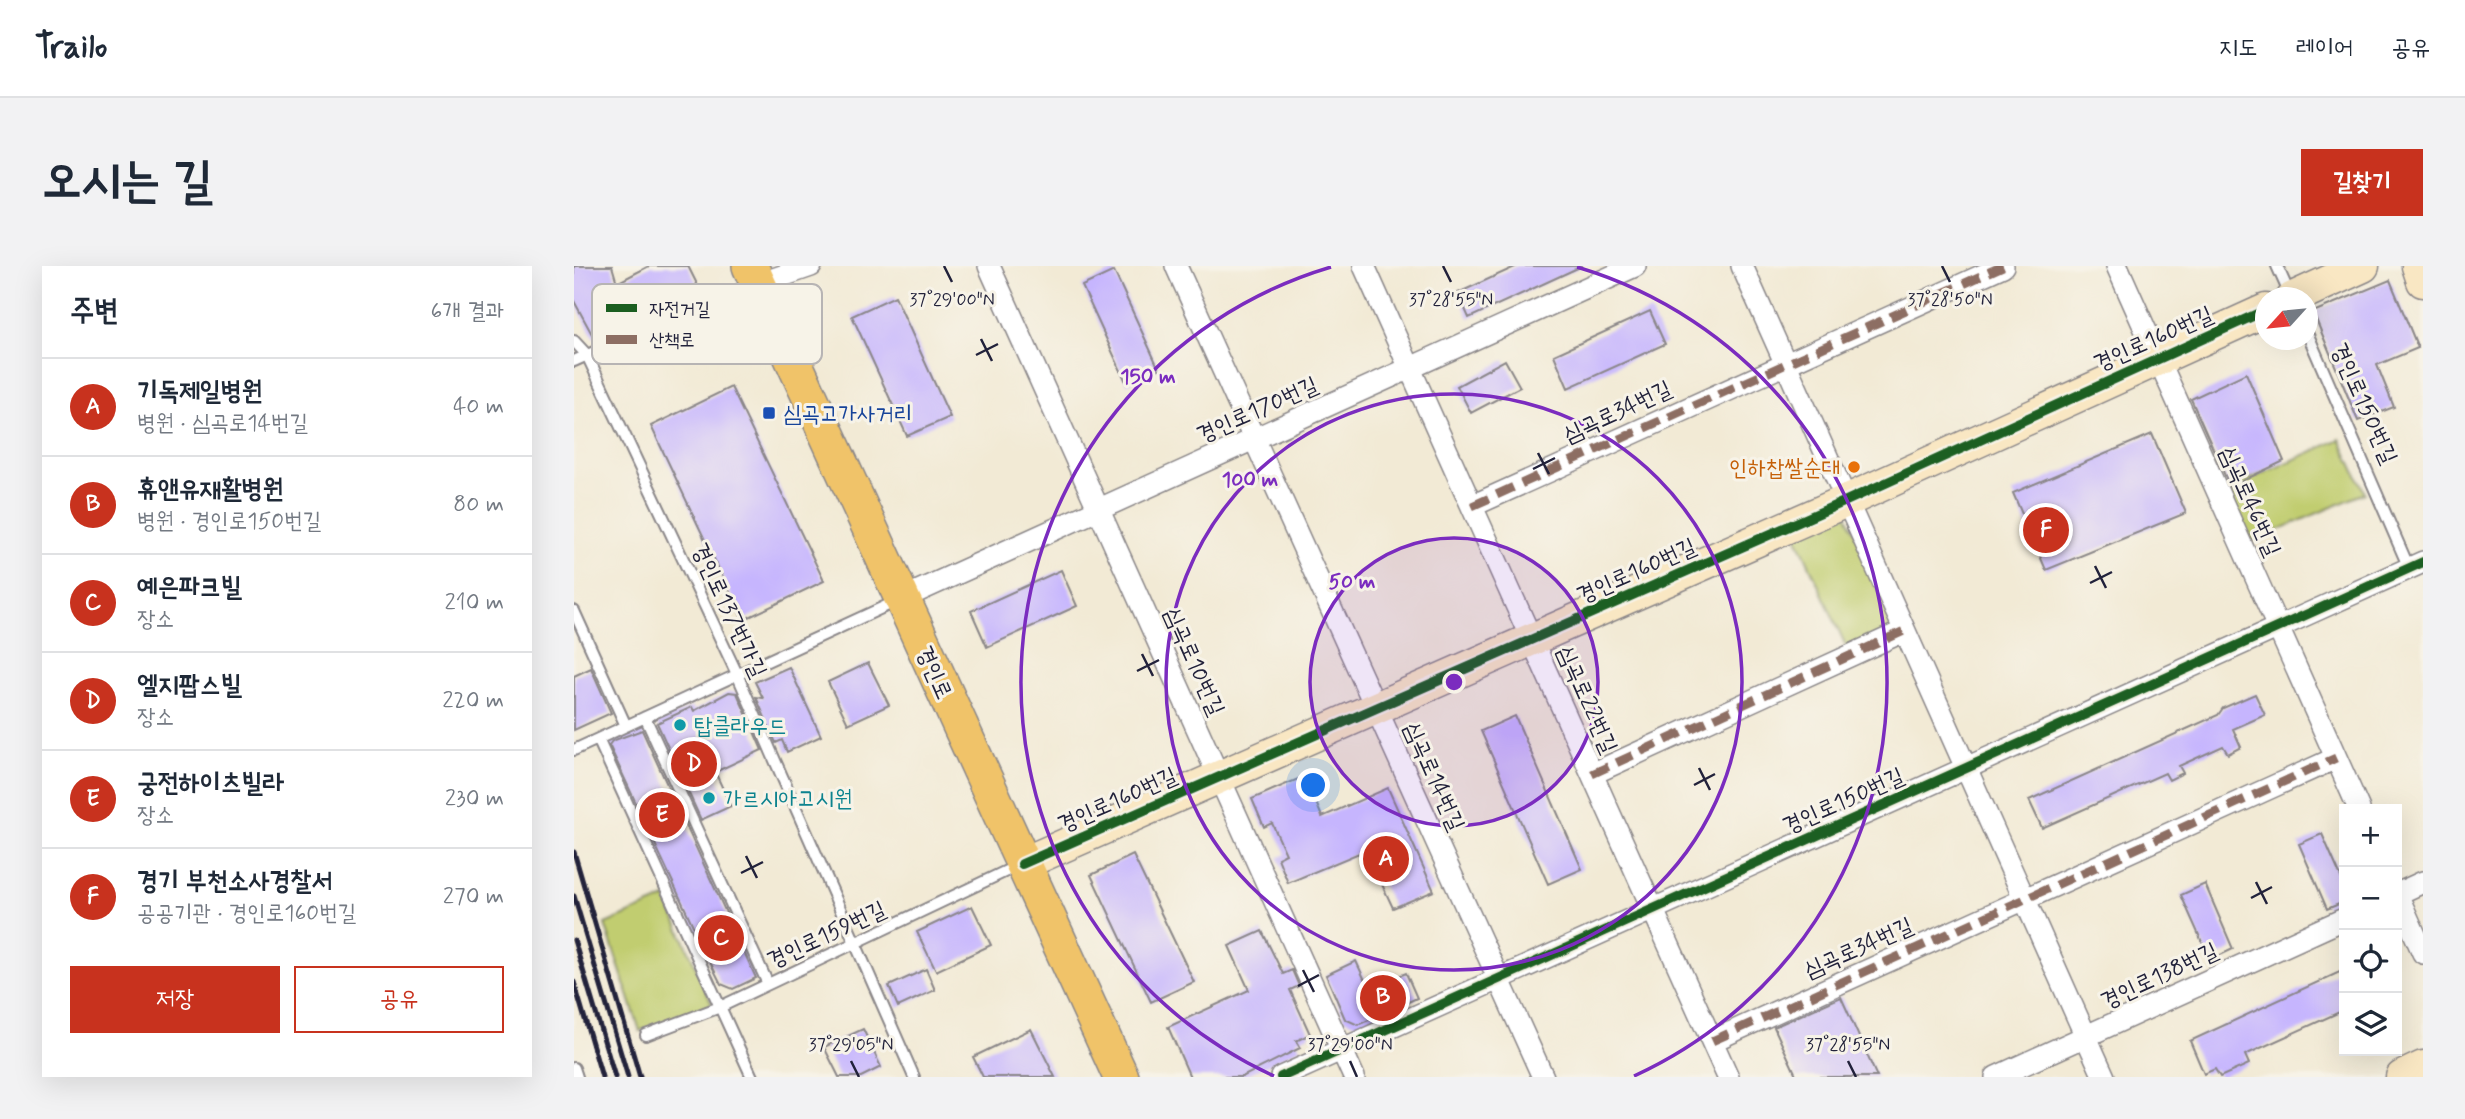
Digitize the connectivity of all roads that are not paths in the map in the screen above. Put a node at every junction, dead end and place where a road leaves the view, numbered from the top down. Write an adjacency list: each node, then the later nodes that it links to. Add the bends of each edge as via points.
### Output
1 (811, 266): 12 (street)
2 (989, 266): 29 (street, 심곡로10번길)
3 (1176, 266): 26 (street, 심곡로14번길)
4 (1364, 266): 25 (street, 심곡로22번길)
5 (1635, 266): 25 (street, 경인로170번길)
6 (1742, 266): 23 (street)
7 (2003, 266): 23 (street)
8 (2117, 266): 21 (street, 심곡로46번길)
9 (2277, 266): 14 (lane)
10 (2363, 266): 15 (street)
11 (2418, 266): 13 (street)
12 (755, 275)
13 (2423, 281)
14 (2287, 287)
15 (2316, 287)
16 (2255, 315): 21 (street, 경인로160번길)
17 (574, 341): 20 (lane, 경인로137번가길)
18 (2315, 350): 30 (lane, 경인로150번길)
19 (592, 353): 20 (lane)
20 (587, 355): 22 (lane); 36 (lane, 경인로137번가길)
21 (2158, 359): 27 (street, 경인로160번길); 33 (street, 심곡로46번길)
22 (574, 361)
23 (1785, 363): 27 (street); 28 (street, 심곡로34번길)
24 (795, 364): 31 (main road, 경인로)
25 (1409, 369): 26 (street, 경인로170번길); 28 (street, 심곡로22번길)
26 (1253, 439): 29 (street, 경인로170번길); 37 (street, 심곡로14번길)
27 (1846, 501): 34 (street); 35 (street, 경인로160번길)
28 (1472, 506): 35 (street, 심곡로22번길)
29 (1099, 509): 31 (street, 경인로170번길); 45 (street, 심곡로10번길)
30 (2416, 565): 33 (street, 경인로150번길)
31 (901, 599): 36 (lane); 47 (main road, 경인로)
32 (574, 611): 39 (lane)
33 (2278, 627): 42 (street, 심곡로46번길); 43 (street, 경인로150번길)
34 (1904, 631): 43 (street); 44 (street)
35 (1532, 639): 37 (street, 경인로160번길); 44 (street, 심곡로22번길)
36 (737, 674): 38 (lane); 54 (lane, 경인로137번가길)
37 (1376, 708): 45 (street, 경인로160번길); 56 (street, 심곡로14번길)
38 (645, 717): 39 (lane); 57 (lane)
39 (626, 726): 40 (lane)
40 (598, 739): 41 (lane); 58 (lane)
41 (574, 750)
42 (2336, 758): 46 (street, 심곡로46번길); 50 (street)
43 (1965, 768): 50 (street); 52 (street, 경인로150번길)
44 (1592, 774): 52 (street, 심곡로22번길)
45 (1218, 777): 47 (street, 경인로160번길); 62 (street, 심곡로10번길)
46 (2357, 804)
47 (1022, 864): 54 (lane, 경인로159번길); 68 (main road, 경인로)
48 (2423, 882): 49 (street)
49 (2402, 892)
50 (2025, 902): 60 (street); 61 (street, 심곡로34번길)
51 (2402, 905): 55 (street)
52 (1652, 909): 56 (street, 경인로150번길); 61 (street, 심곡로22번길)
53 (2339, 921): 60 (street, 경인로138번길)
54 (855, 943): 57 (lane, 경인로159번길); 67 (lane, 경인로137번가길)
55 (2423, 953)
56 (1498, 979): 62 (street, 경인로150번길); 71 (street, 심곡로14번길)
57 (768, 984): 58 (lane, 경인로159번길)
58 (720, 1007): 59 (lane, 경인로159번길); 66 (lane)
59 (646, 1035)
60 (2086, 1037): 73 (street, 경인로138번길); 74 (street)
61 (1712, 1041): 72 (street, 심곡로22번길)
62 (1342, 1050): 69 (street, 경인로150번길); 70 (street, 심곡로10번길)
63 (2423, 1067): 75 (street)
64 (574, 1068): 65 (lane)
65 (577, 1077)
66 (752, 1077)
67 (914, 1077)
68 (1121, 1077)
69 (1281, 1077)
70 (1354, 1077)
71 (1543, 1077)
72 (1728, 1077)
73 (1996, 1077)
74 (2104, 1077)
75 (2402, 1077)

